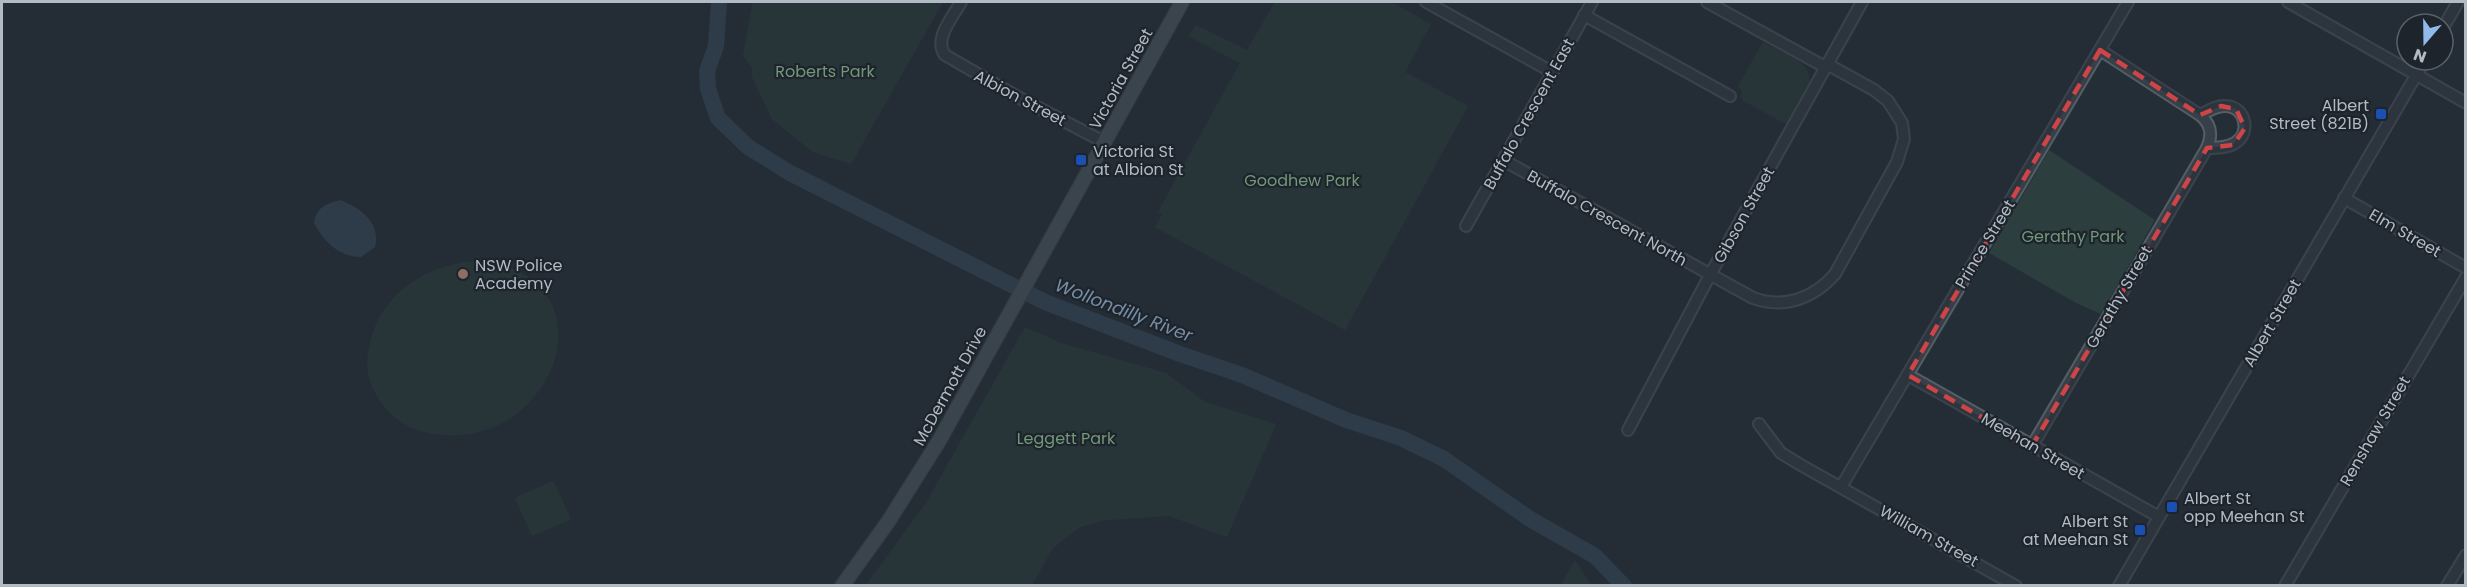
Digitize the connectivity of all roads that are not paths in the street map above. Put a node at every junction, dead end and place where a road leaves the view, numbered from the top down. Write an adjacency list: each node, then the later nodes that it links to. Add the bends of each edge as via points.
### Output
1 (961, 2): 17 (street, Albion Street, via 944,32 940,48 951,60)
2 (1182, 2): 17 (main road, Victoria Street)
3 (1426, 2): 12 (street)
4 (1592, 2): 9 (street, Buffalo Crescent East)
5 (1707, 2): 11 (street, Buffalo Crescent North)
6 (1862, 2): 11 (street, Gibson Street)
7 (2128, 2): 10 (street, Prince Street)
8 (2288, 2): 13 (street)
9 (1584, 15): 12 (street, Buffalo Crescent East); 14 (street)
10 (2100, 50): 16 (street); 26 (street, Prince Street)
11 (1826, 66): 24 (street, Gibson Street); 24 (street, Buffalo Crescent North, via 1882,95 1893,107 1902,123 1904,139 1894,169 1835,274 1814,292 1798,300 1770,302 1753,298)
12 (1552, 72): 19 (street, Buffalo Crescent East)
13 (2416, 74): 15 (street); 20 (street, Albert Street)
14 (1730, 96)
15 (2466, 103)
16 (2200, 114): 18 (street, via 2211,130); 18 (street, via 2226,106 2236,109 2244,118 2244,133 2237,142)
17 (1104, 142): 21 (main road, Victoria Street)
18 (2207, 148): 29 (street, Gerathy Street)
19 (1503, 160): 22 (street, Buffalo Crescent East); 24 (street, Buffalo Crescent North)
20 (2344, 198): 23 (street, Elm Street); 31 (street, Albert Street)
21 (1071, 204): 33 (main road, McDermott Drive, via 939,441 888,522)
22 (1466, 226)
23 (2466, 268)
24 (1710, 275): 28 (street, Gibson Street)
25 (2466, 277): 37 (street, Renshaw Street)
26 (1908, 375): 29 (street, Meehan Street); 30 (street, Prince Street)
27 (1759, 424): 30 (street, William Street, via 1781,453)
28 (1628, 430)
29 (2032, 446): 31 (street, Meehan Street)
30 (1841, 487): 35 (street, William Street)
31 (2159, 517): 36 (street, Albert Street)
32 (2466, 555): 38 (street)
33 (844, 581): 34 (main road, McDermott Drive)
34 (834, 585)
35 (2016, 585)
36 (2119, 585)
37 (2285, 585)
38 (2447, 585)

